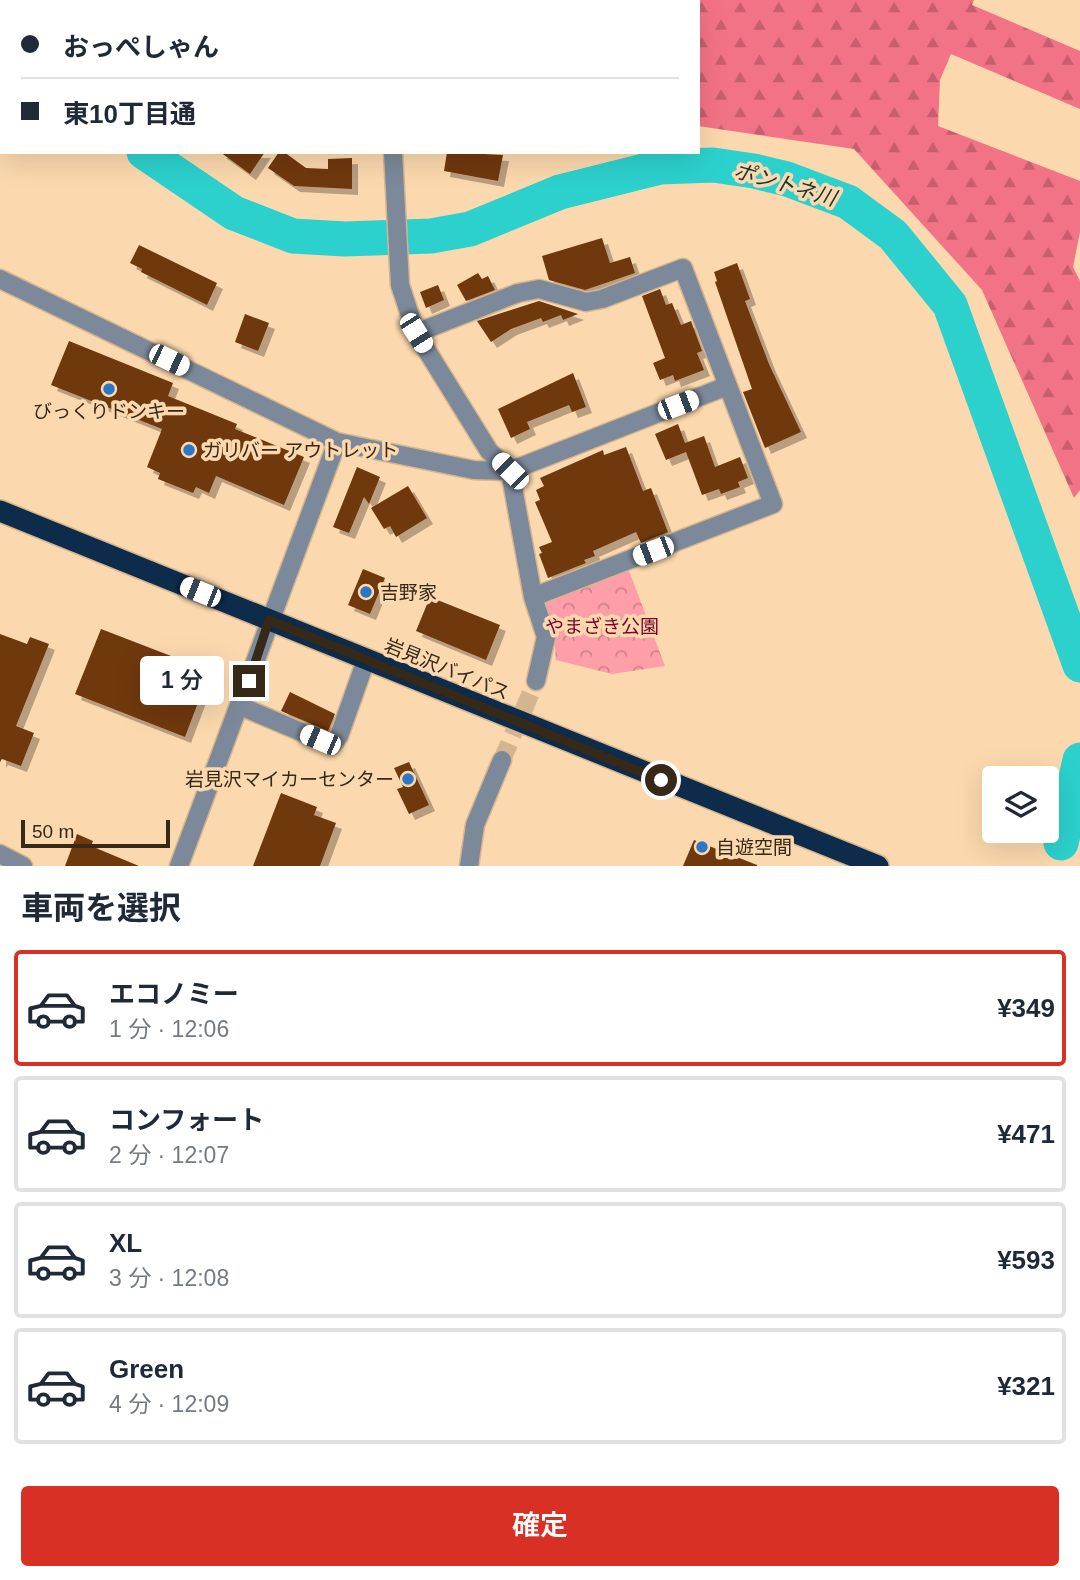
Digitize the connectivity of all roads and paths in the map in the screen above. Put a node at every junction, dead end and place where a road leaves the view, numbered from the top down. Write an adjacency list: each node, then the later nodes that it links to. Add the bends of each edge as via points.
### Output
1 (393, 154): 3 (street, via 399,271 404,304)
2 (0, 279): 5 (street)
3 (416, 333): 4 (street, via 518,293 539,289 586,302 683,268); 6 (street, via 489,451)
4 (727, 386): 6 (street); 8 (street, via 773,504)
5 (337, 442): 6 (street, via 474,470); 9 (street)
6 (510, 471): 8 (street)
7 (0, 511): 9 (highway, 岩見沢バイパス)
8 (533, 597): 11 (street, via 546,637)
9 (269, 620): 10 (highway, 岩見沢バイパス); 12 (street)
10 (366, 660): 12 (street, via 340,736 332,745); 18 (highway, 岩見沢バイパス)
11 (536, 681)
12 (240, 706): 16 (street)
13 (502, 760): 17 (street, via 475,825)
14 (0, 853): 15 (street)
15 (23, 866)
16 (179, 866)
17 (468, 866)
18 (878, 866)

